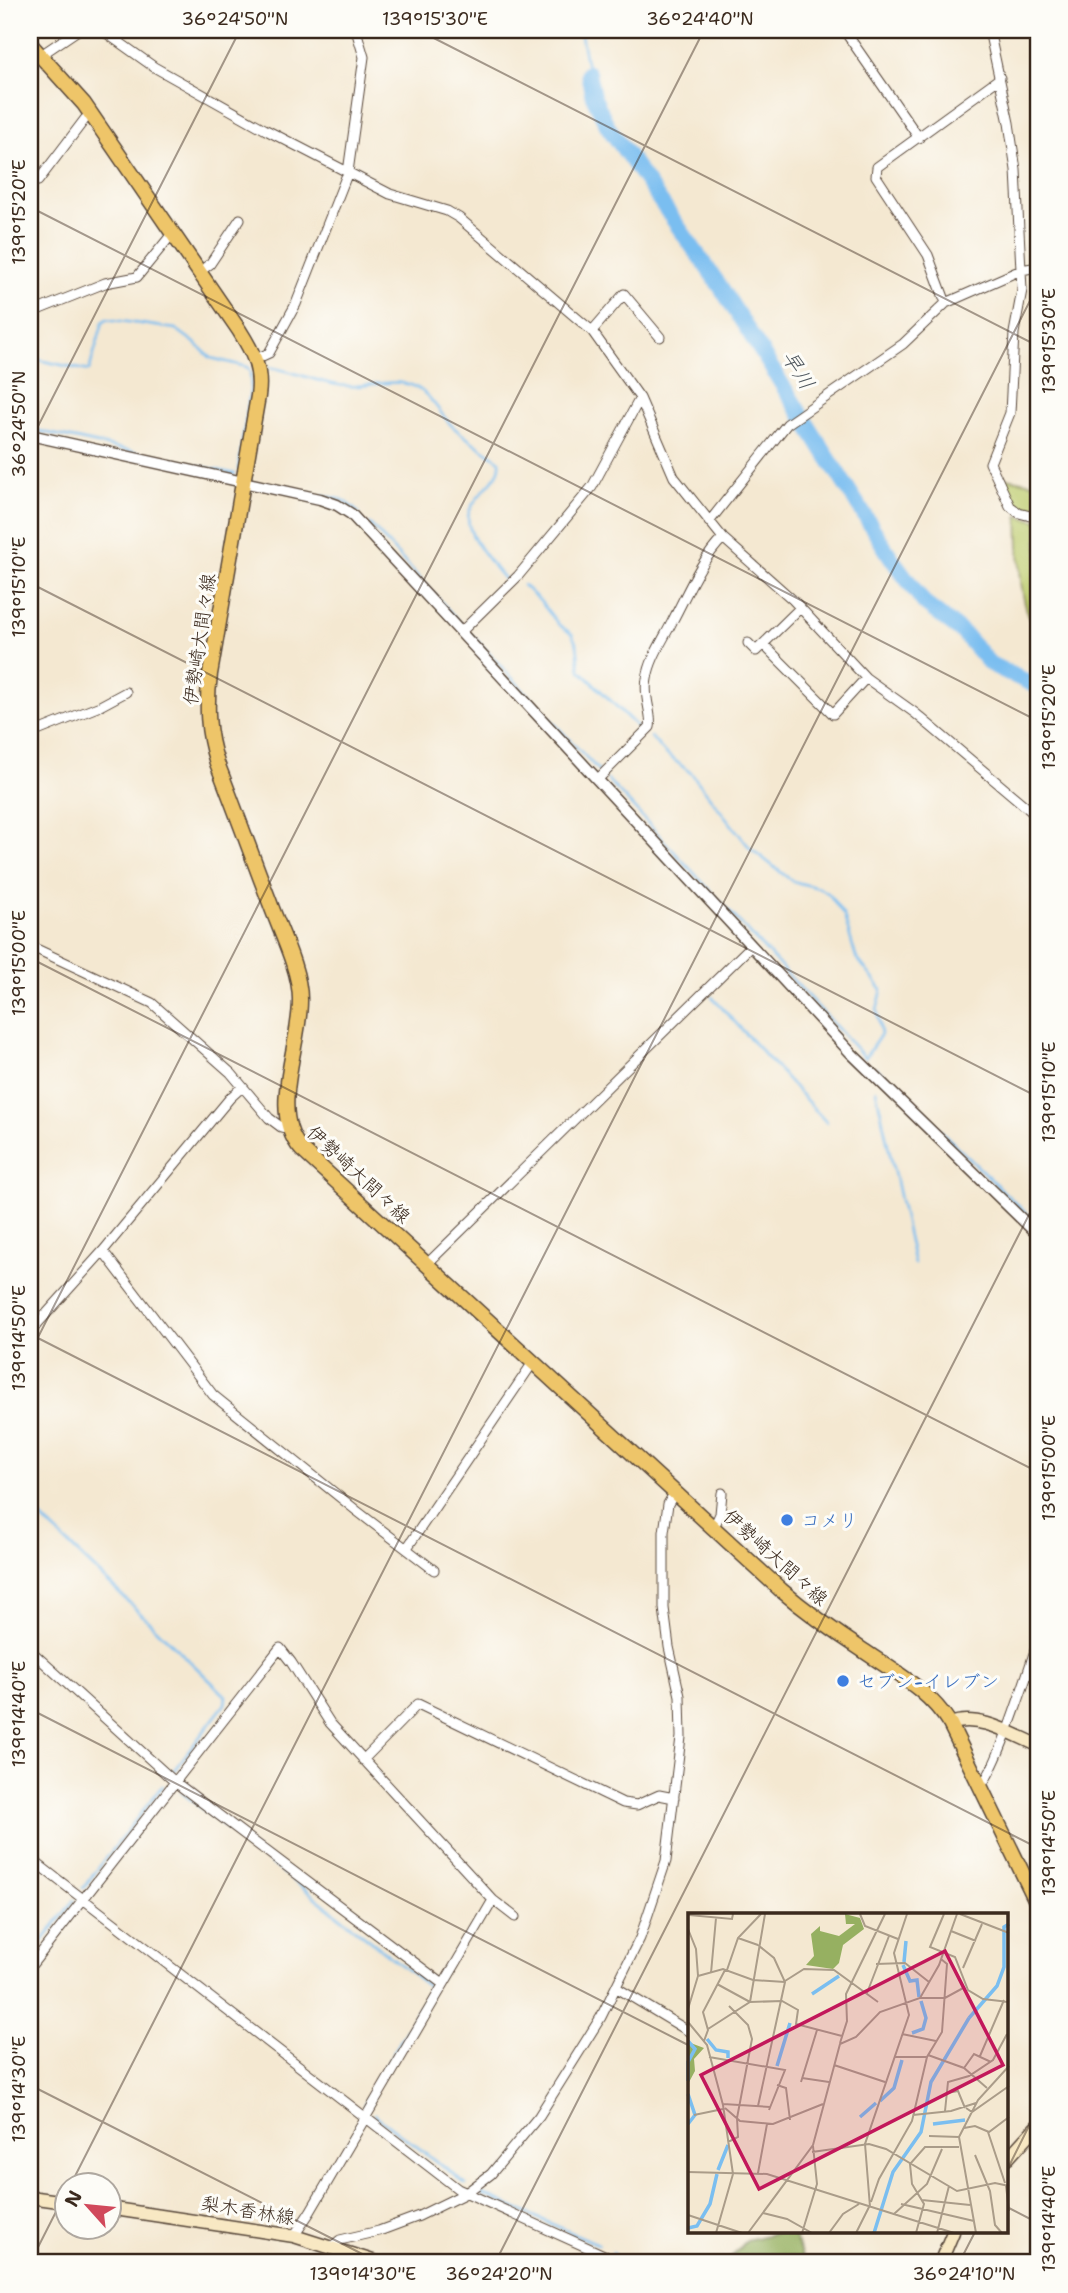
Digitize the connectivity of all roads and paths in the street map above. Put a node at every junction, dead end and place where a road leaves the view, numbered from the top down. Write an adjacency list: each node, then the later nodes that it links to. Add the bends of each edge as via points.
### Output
1 (78, 30): 7 (street)
2 (102, 30): 11 (street, via 154,67)
3 (356, 30): 11 (street, via 364,57)
4 (844, 30): 10 (street)
5 (989, 30): 8 (street)
6 (30, 44): 7 (main road, 伊勢崎大間々線)
7 (40, 55): 9 (main road, 伊勢崎大間々線)
8 (1000, 78): 10 (street); 16 (street, via 1016,170)
9 (91, 115): 12 (street); 14 (main road, 伊勢崎大間々線)
10 (919, 138): 18 (street, via 877,167 876,176 928,255)
11 (348, 172): 20 (street, via 402,199 454,215); 22 (street, via 296,304 269,353)
12 (38, 181)
13 (240, 219): 17 (street, via 210,264)
14 (172, 234): 17 (main road, 伊勢崎大間々線); 19 (street, via 137,276 104,283)
15 (1038, 267): 16 (street)
16 (1021, 270): 18 (street); 26 (street, via 1010,413 990,466 1010,506)
17 (199, 272): 22 (main road, 伊勢崎大間々線)
18 (946, 303): 27 (street, via 902,344 780,432)
19 (30, 313)
20 (592, 331): 21 (street, via 624,294); 23 (street)
21 (660, 338)
22 (256, 359): 25 (main road, 伊勢崎大間々線, via 260,386)
23 (640, 398): 27 (street, via 674,477); 30 (street, via 592,487 518,576)
24 (30, 435): 25 (street)
25 (243, 484): 30 (street, via 320,499 344,509); 41 (main road, 伊勢崎大間々線, via 207,716 217,763 299,989 286,1103)
26 (1038, 518)
27 (709, 522): 28 (street)
28 (723, 537): 29 (street); 36 (street, via 699,569 653,661 645,699 650,727)
29 (800, 608): 32 (street); 33 (street)
30 (461, 632): 36 (street)
31 (748, 643): 32 (street, via 756,651)
32 (763, 644): 33 (street, via 833,714)
33 (866, 678): 37 (street, via 915,713)
34 (126, 691): 35 (street)
35 (30, 734)
36 (598, 779): 39 (street)
37 (1038, 817)
38 (30, 946): 40 (street, via 145,998)
39 (751, 946): 42 (street, via 851,1054); 44 (street)
40 (242, 1087): 41 (street, via 269,1118); 43 (street)
41 (288, 1129): 44 (main road, 伊勢崎大間々線, via 301,1149)
42 (1038, 1235)
43 (103, 1251): 45 (street); 50 (street, via 213,1395)
44 (427, 1264): 46 (main road, 伊勢崎大間々線)
45 (30, 1332)
46 (534, 1361): 47 (main road, 伊勢崎大間々線); 50 (street)
47 (675, 1492): 49 (main road, 伊勢崎大間々線); 60 (street, via 668,1504 663,1553 665,1625 682,1715)
48 (722, 1493): 49 (street)
49 (714, 1527): 54 (main road, 伊勢崎大間々線, via 797,1604 919,1688)
50 (407, 1548): 51 (street)
51 (434, 1570)
52 (1038, 1641): 55 (street)
53 (30, 1650): 58 (street)
54 (950, 1724): 55 (main road, via 976,1722); 59 (main road, 伊勢崎大間々線)
55 (1007, 1732): 56 (main road); 59 (street, via 985,1784)
56 (1038, 1745)
57 (363, 1760): 58 (street, via 330,1723 279,1648); 60 (street, via 418,1704 624,1803); 63 (street)
58 (175, 1782): 62 (street); 67 (street)
59 (979, 1787): 64 (main road, 伊勢崎大間々線)
60 (674, 1798): 68 (street, via 664,1869)
61 (30, 1858): 62 (street)
62 (83, 1899): 66 (street); 70 (street)
63 (493, 1900): 65 (street); 67 (street)
64 (1038, 1905)
65 (515, 1917)
66 (30, 1967)
67 (443, 1984): 70 (street)
68 (617, 1988): 69 (street); 73 (street, via 539,2116 491,2174)
69 (688, 2031)
70 (366, 2116): 73 (street); 78 (street)
71 (1038, 2124): 72 (main road)
72 (1009, 2157)
73 (466, 2193): 79 (street, via 379,2231 340,2240); 82 (street, via 604,2255)
74 (30, 2197): 75 (main road)
75 (52, 2200)
76 (122, 2210): 78 (main road, 梨木香林線)
77 (948, 2234): 83 (main road)
78 (294, 2236): 79 (main road, 梨木香林線)
79 (335, 2248): 80 (street); 81 (main road, 梨木香林線)
80 (336, 2263)
81 (379, 2263)
82 (607, 2263)
83 (940, 2263)

